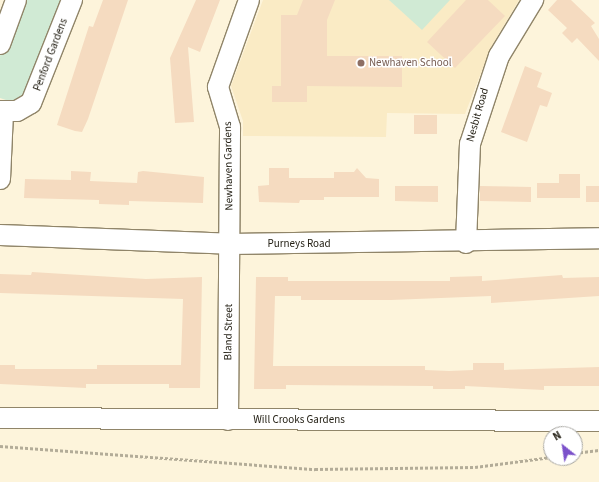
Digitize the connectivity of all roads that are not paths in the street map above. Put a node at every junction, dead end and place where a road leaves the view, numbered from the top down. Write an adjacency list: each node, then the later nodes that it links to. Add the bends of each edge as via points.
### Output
1 (16, 0): 5 (street)
2 (72, 0): 6 (street, Penford Gardens, via 34,97 17,111)
3 (248, 0): 11 (street, Newhaven Gardens, via 218,87 230,128)
4 (533, 0): 10 (street, Nesbit Road, via 499,56 470,144)
5 (0, 44)
6 (2, 112): 7 (street, Penford Gardens)
7 (0, 179)
8 (0, 235): 11 (street, Purneys Road)
9 (599, 238): 10 (street, Purneys Road)
10 (466, 243): 11 (street, Purneys Road)
11 (230, 244): 13 (street, Bland Street)
12 (0, 418): 13 (street, Will Crooks Gardens)
13 (228, 420): 14 (street, Will Crooks Gardens)
14 (599, 421)

